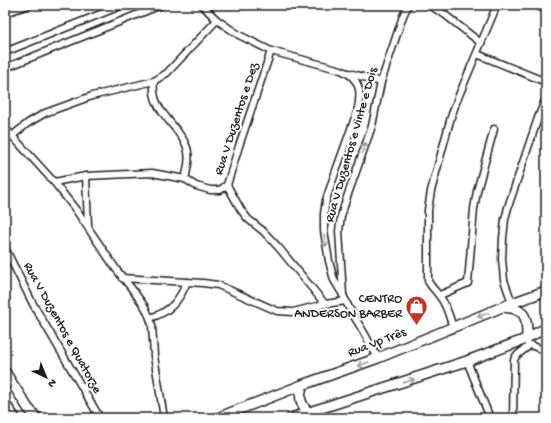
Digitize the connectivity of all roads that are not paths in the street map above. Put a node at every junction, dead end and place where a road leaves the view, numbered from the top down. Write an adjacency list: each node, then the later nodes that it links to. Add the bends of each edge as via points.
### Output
1 (29, 5): 10 (street)
2 (123, 5): 14 (street)
3 (162, 5): 16 (street)
4 (202, 5): 11 (street, Rua V Duzentos e Dez)
5 (408, 5): 19 (street, Rua V Duzentos e Vinte e Dois)
6 (429, 5): 12 (street)
7 (497, 5): 12 (street)
8 (535, 6): 9 (street)
9 (546, 9)
10 (5, 13)
11 (217, 20): 13 (street, Rua V Duzentos e Dez, via 238,35); 18 (street, via 167,72)
12 (481, 43): 15 (street)
13 (271, 51): 17 (street, Rua V Duzentos e Dez); 28 (street, Rua V Duzentos e Dez)
14 (5, 52)
15 (476, 54): 20 (street); 34 (street, via 451,117 428,210 428,281)
16 (5, 68)
17 (347, 72): 19 (street, Rua V Duzentos e Dez); 35 (street, one-way to 35, via 359,86 359,103 326,200 324,214 329,261 334,280)
18 (154, 81): 24 (street, via 92,96 52,110 28,123); 26 (street, via 153,88 159,107 185,141 189,163)
19 (381, 82): 35 (street, Rua V Duzentos e Vinte e Dois, one-way to 19, via 339,231 341,216 372,126)
20 (546, 82)
21 (546, 98): 37 (street, via 505,219 502,259)
22 (5, 128): 24 (street)
23 (494, 128): 34 (street, via 476,197 468,283)
24 (12, 136): 27 (street)
25 (86, 176): 26 (street, Rua V Duzentos e Dez, via 152,174); 27 (street, Rua V Duzentos e Dez); 29 (street)
26 (185, 179): 28 (street, Rua V Duzentos e Dez, via 210,190 220,190)
27 (54, 182): 29 (street)
28 (227, 185): 36 (street, via 248,219 279,248)
29 (88, 226): 31 (street)
30 (5, 248): 51 (street, Rua V Duzentos e Quatorze, via 33,304)
31 (122, 278): 32 (street); 38 (street, via 141,301)
32 (187, 282): 36 (street, via 218,285 277,311 293,312); 38 (street, via 169,308 160,315)
33 (546, 291): 37 (main road, Rua Vp Três)
34 (440, 295): 39 (street)
35 (345, 298): 36 (street); 43 (street)
36 (325, 304)
37 (508, 305): 39 (main road, Rua Vp Três, one-way to 39); 41 (main road, via 526,318)
38 (150, 318): 52 (street)
39 (453, 327): 43 (main road, Rua Vp Três)
40 (546, 328): 41 (main road)
41 (526, 341): 42 (street); 44 (main road); 56 (street, via 514,360)
42 (546, 351)
43 (378, 358): 46 (main road, Rua Vp Três, one-way to 46)
44 (467, 361): 48 (main road, one-way to 44); 55 (street)
45 (6, 376): 50 (main road)
46 (302, 385): 48 (main road, via 300,402); 53 (main road, Rua Vp Três)
47 (5, 404): 49 (main road)
48 (308, 413): 54 (main road)
49 (15, 418)
50 (37, 418)
51 (100, 418)
52 (164, 418)
53 (217, 418)
54 (291, 418)
55 (490, 418)
56 (513, 418)

